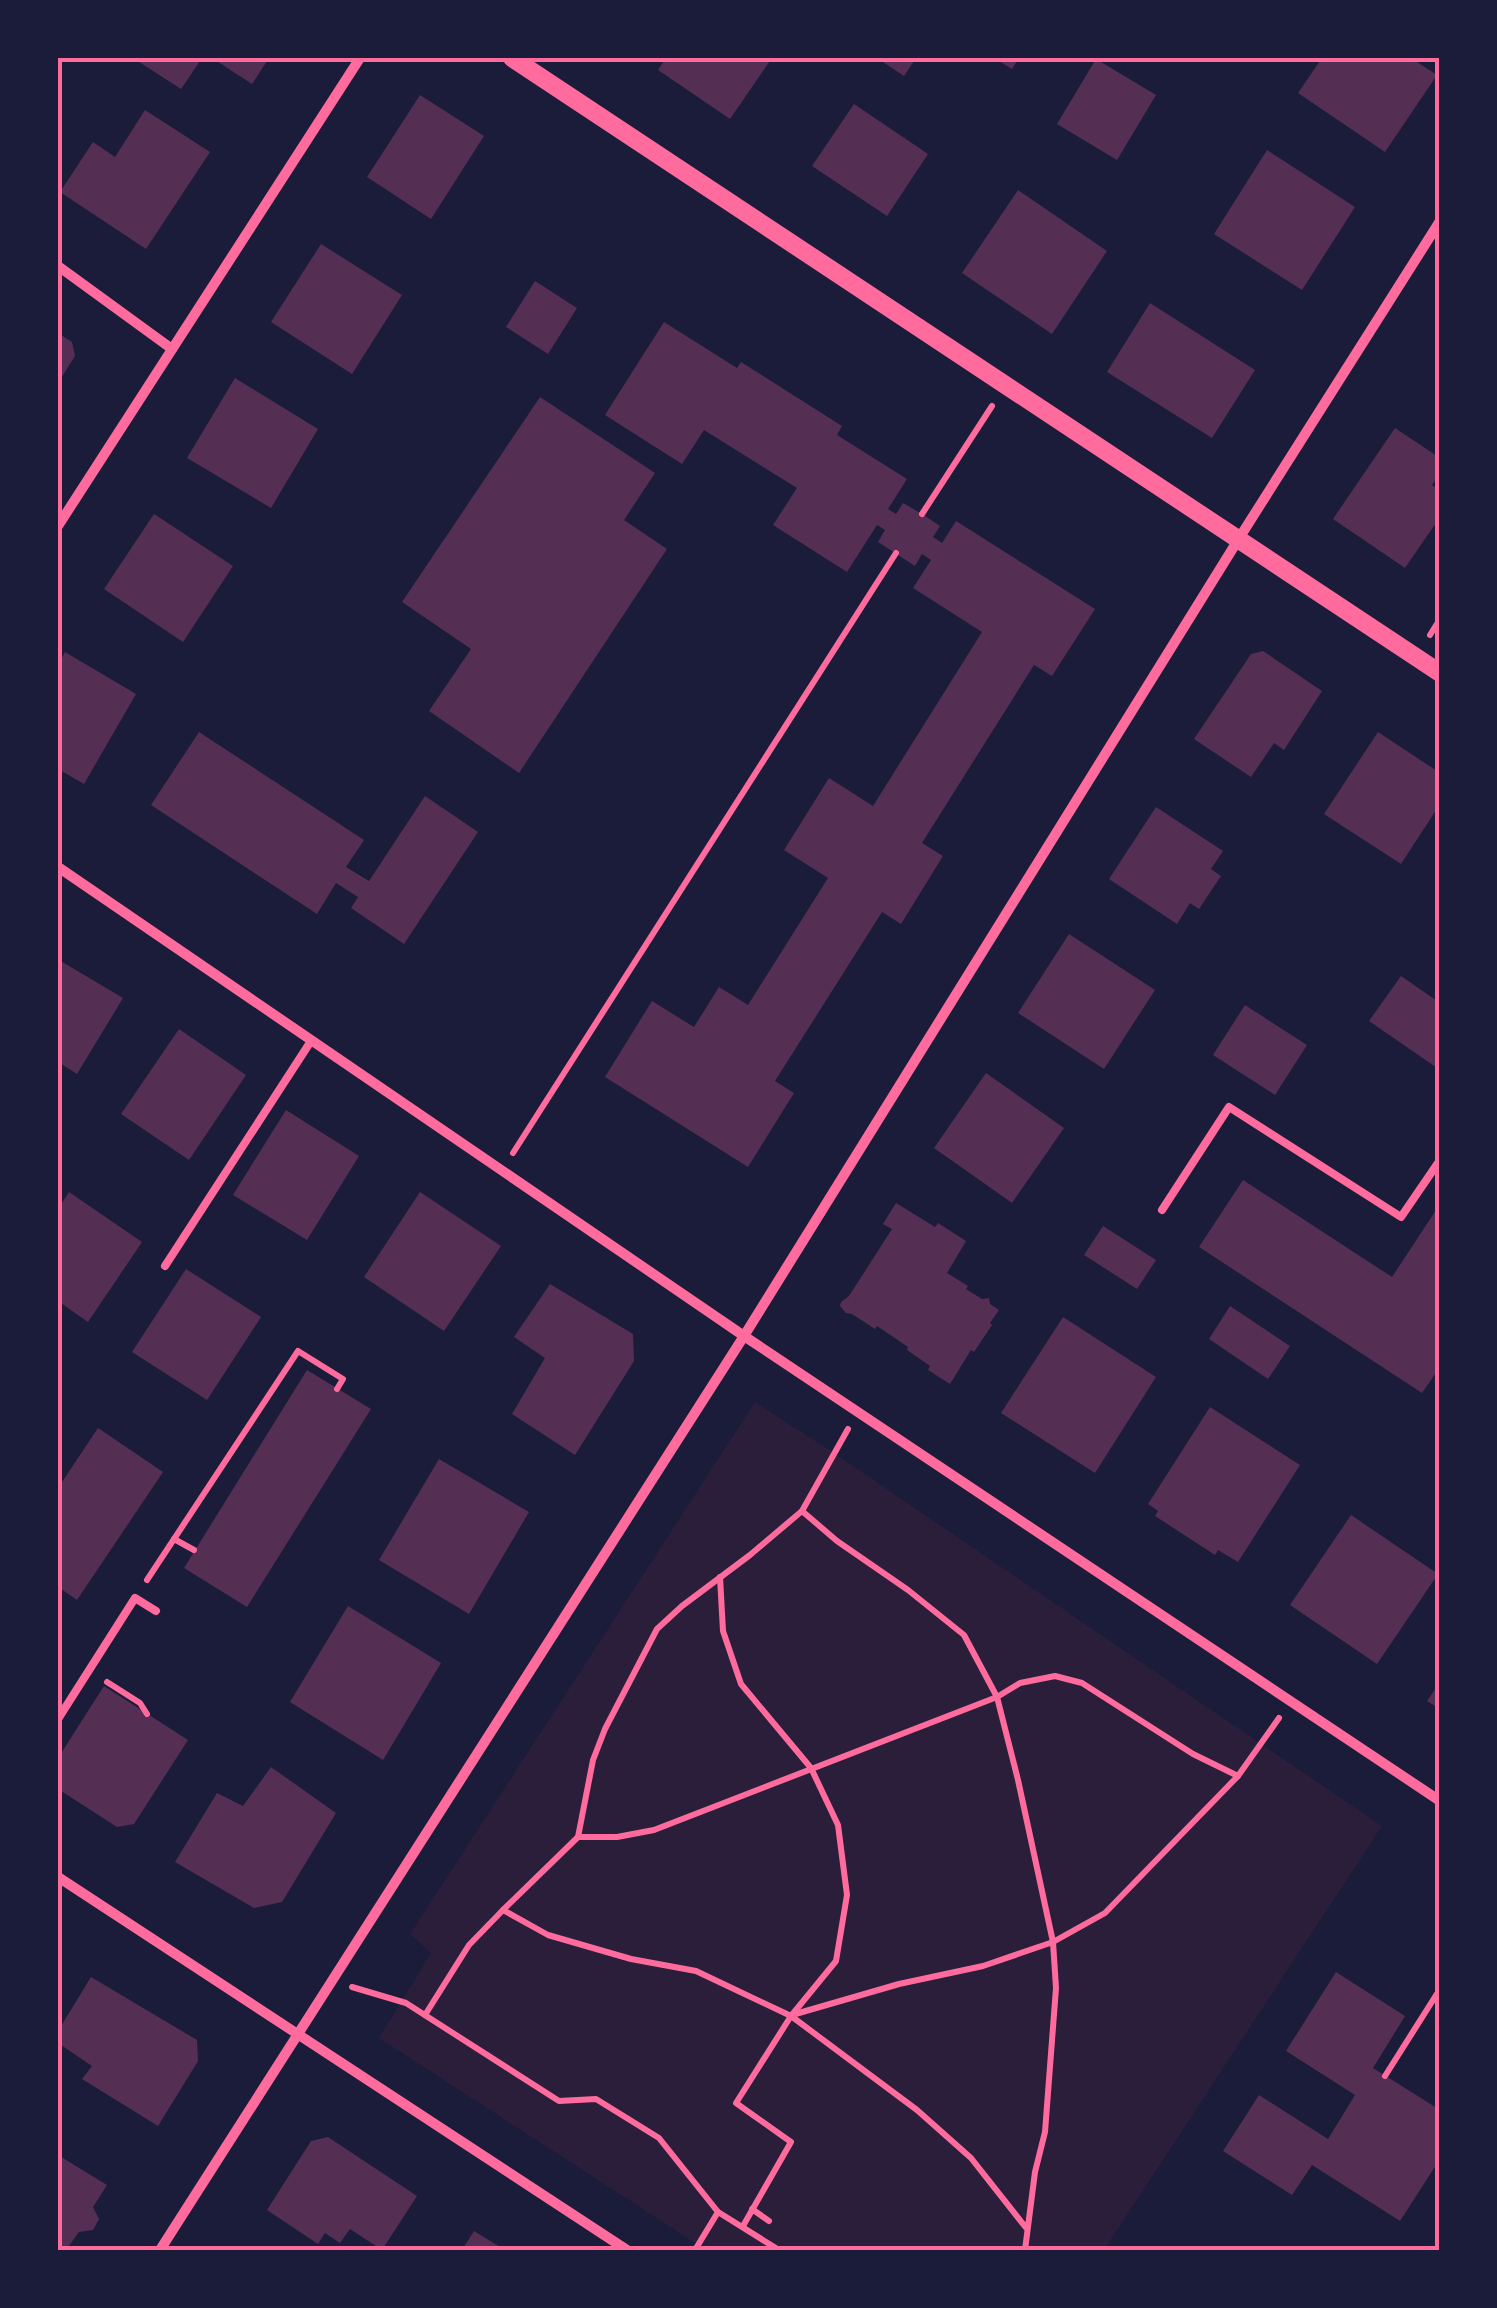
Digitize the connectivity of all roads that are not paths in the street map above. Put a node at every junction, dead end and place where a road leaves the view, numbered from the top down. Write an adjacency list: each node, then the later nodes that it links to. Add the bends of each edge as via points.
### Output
1 (360, 58): 5 (street)
2 (512, 58): 7 (street)
3 (1440, 221): 7 (street)
4 (58, 266): 5 (street)
5 (172, 349): 6 (street)
6 (58, 526)
7 (1238, 540): 8 (street); 14 (street)
8 (1440, 672)
9 (58, 867): 10 (street)
10 (311, 1040): 13 (lane); 14 (street)
11 (1440, 1160): 12 (lane, via 1401,1217 1229,1107)
12 (1162, 1210)
13 (165, 1266)
14 (744, 1336): 17 (street); 19 (street)
15 (156, 1611): 16 (lane, via 135,1598)
16 (58, 1720)
17 (1440, 1801)
18 (58, 1877): 19 (street)
19 (298, 2035): 20 (street); 21 (street)
20 (160, 2250)
21 (627, 2250)

